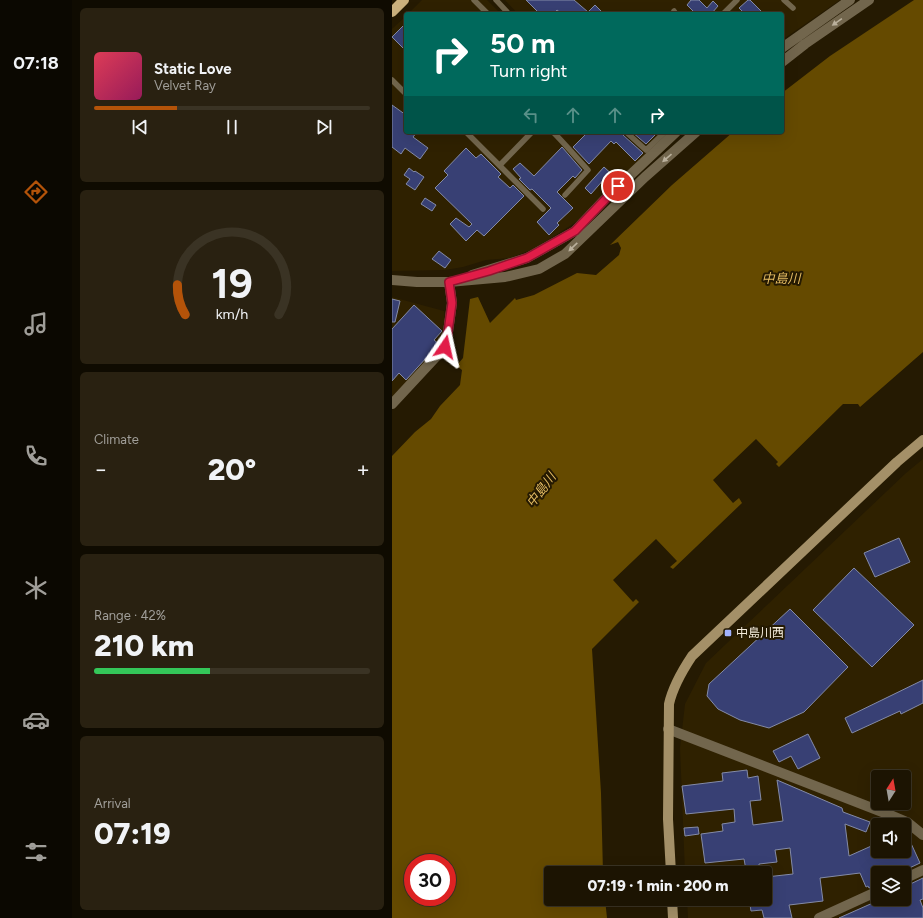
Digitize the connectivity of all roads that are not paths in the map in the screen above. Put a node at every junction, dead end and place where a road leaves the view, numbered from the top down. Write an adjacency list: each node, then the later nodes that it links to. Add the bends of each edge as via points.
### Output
1 (404, 0): 9 (main road)
2 (474, 0): 10 (lane)
3 (496, 0): 11 (lane)
4 (737, 0): 12 (lane)
5 (784, 0): 8 (lane)
6 (850, 0): 13 (street)
7 (869, 0): 14 (street, one-way to 14)
8 (793, 8)
9 (392, 12)
10 (486, 12)
11 (507, 12)
12 (725, 12)
13 (784, 47)
14 (784, 60)
15 (392, 80): 16 (lane)
16 (404, 92)
17 (468, 134): 24 (lane)
18 (530, 134): 24 (lane)
19 (555, 134): 25 (lane, via 588,170)
20 (629, 134): 21 (lane, via 646,150)
21 (663, 134)
22 (674, 134): 28 (street, via 575,231 527,258)
23 (694, 134): 28 (street, one-way to 28, via 565,254 538,269 505,278)
24 (500, 166): 26 (lane)
25 (565, 195)
26 (543, 208)
27 (392, 280): 28 (street)
28 (449, 282): 29 (street, via 452,303 445,347)
29 (392, 404)
30 (923, 440): 31 (street, via 692,656 672,694)
31 (668, 729): 32 (street, via 907,822); 33 (street)
32 (923, 835)
33 (671, 866)
34 (923, 870): 35 (street)
35 (911, 876)
36 (871, 894): 39 (street)
37 (672, 906): 38 (street)
38 (673, 918)
39 (818, 918)

